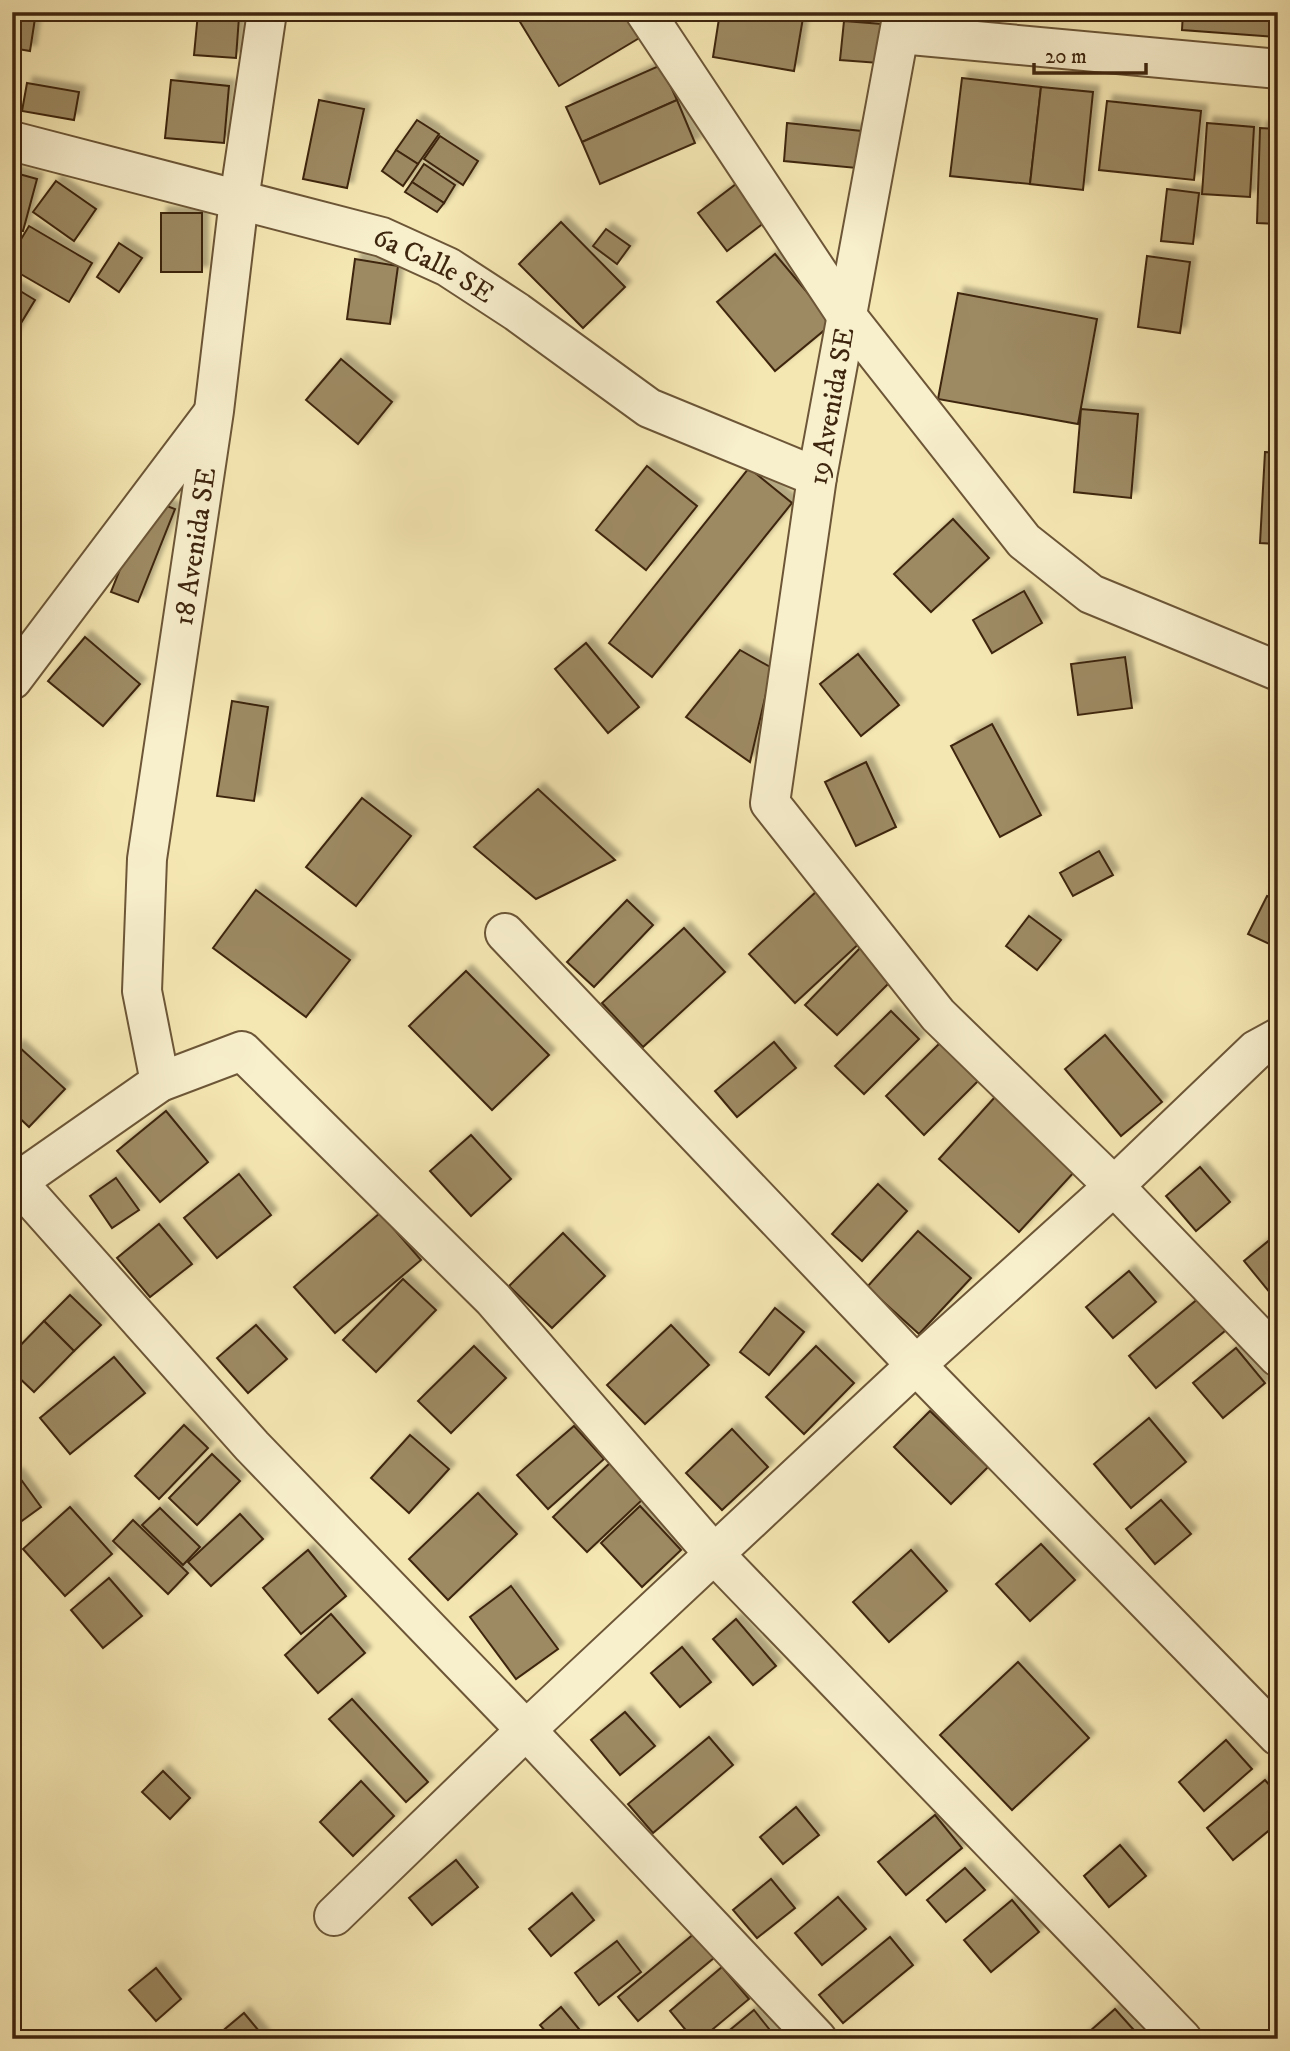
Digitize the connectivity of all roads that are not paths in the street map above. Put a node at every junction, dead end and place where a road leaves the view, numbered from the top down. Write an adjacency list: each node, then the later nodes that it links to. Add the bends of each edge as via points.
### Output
1 (267, 12): 6 (street, 18 Avenida SE)
2 (645, 12): 7 (street)
3 (902, 23): 4 (street); 7 (street, 19 Avenida SE)
4 (1278, 69)
5 (12, 141): 6 (street, 6a Calle SE)
6 (239, 200): 8 (street, 18 Avenida SE); 9 (street, 6a Calle SE, via 382,237 448,267 649,408)
7 (846, 315): 9 (street, 19 Avenida SE); 10 (street, via 1024,541 1091,594)
8 (214, 411): 11 (street); 14 (street, 18 Avenida SE, via 147,859 142,991)
9 (817, 477): 15 (street, 19 Avenida SE, via 770,803 938,1015)
10 (1278, 671)
11 (12, 680)
12 (505, 933): 17 (street)
13 (1278, 1038): 15 (street, via 1256,1050)
14 (160, 1082): 18 (street, via 242,1051 493,1298); 19 (street, via 17,1182 252,1446)
15 (1114, 1186): 16 (street); 17 (street)
16 (1278, 1357)
17 (916, 1365): 18 (street); 20 (street)
18 (715, 1555): 19 (street); 23 (street)
19 (526, 1730): 21 (street); 22 (street)
20 (1278, 1736)
21 (334, 1916)
22 (817, 2039)
23 (1182, 2039)

